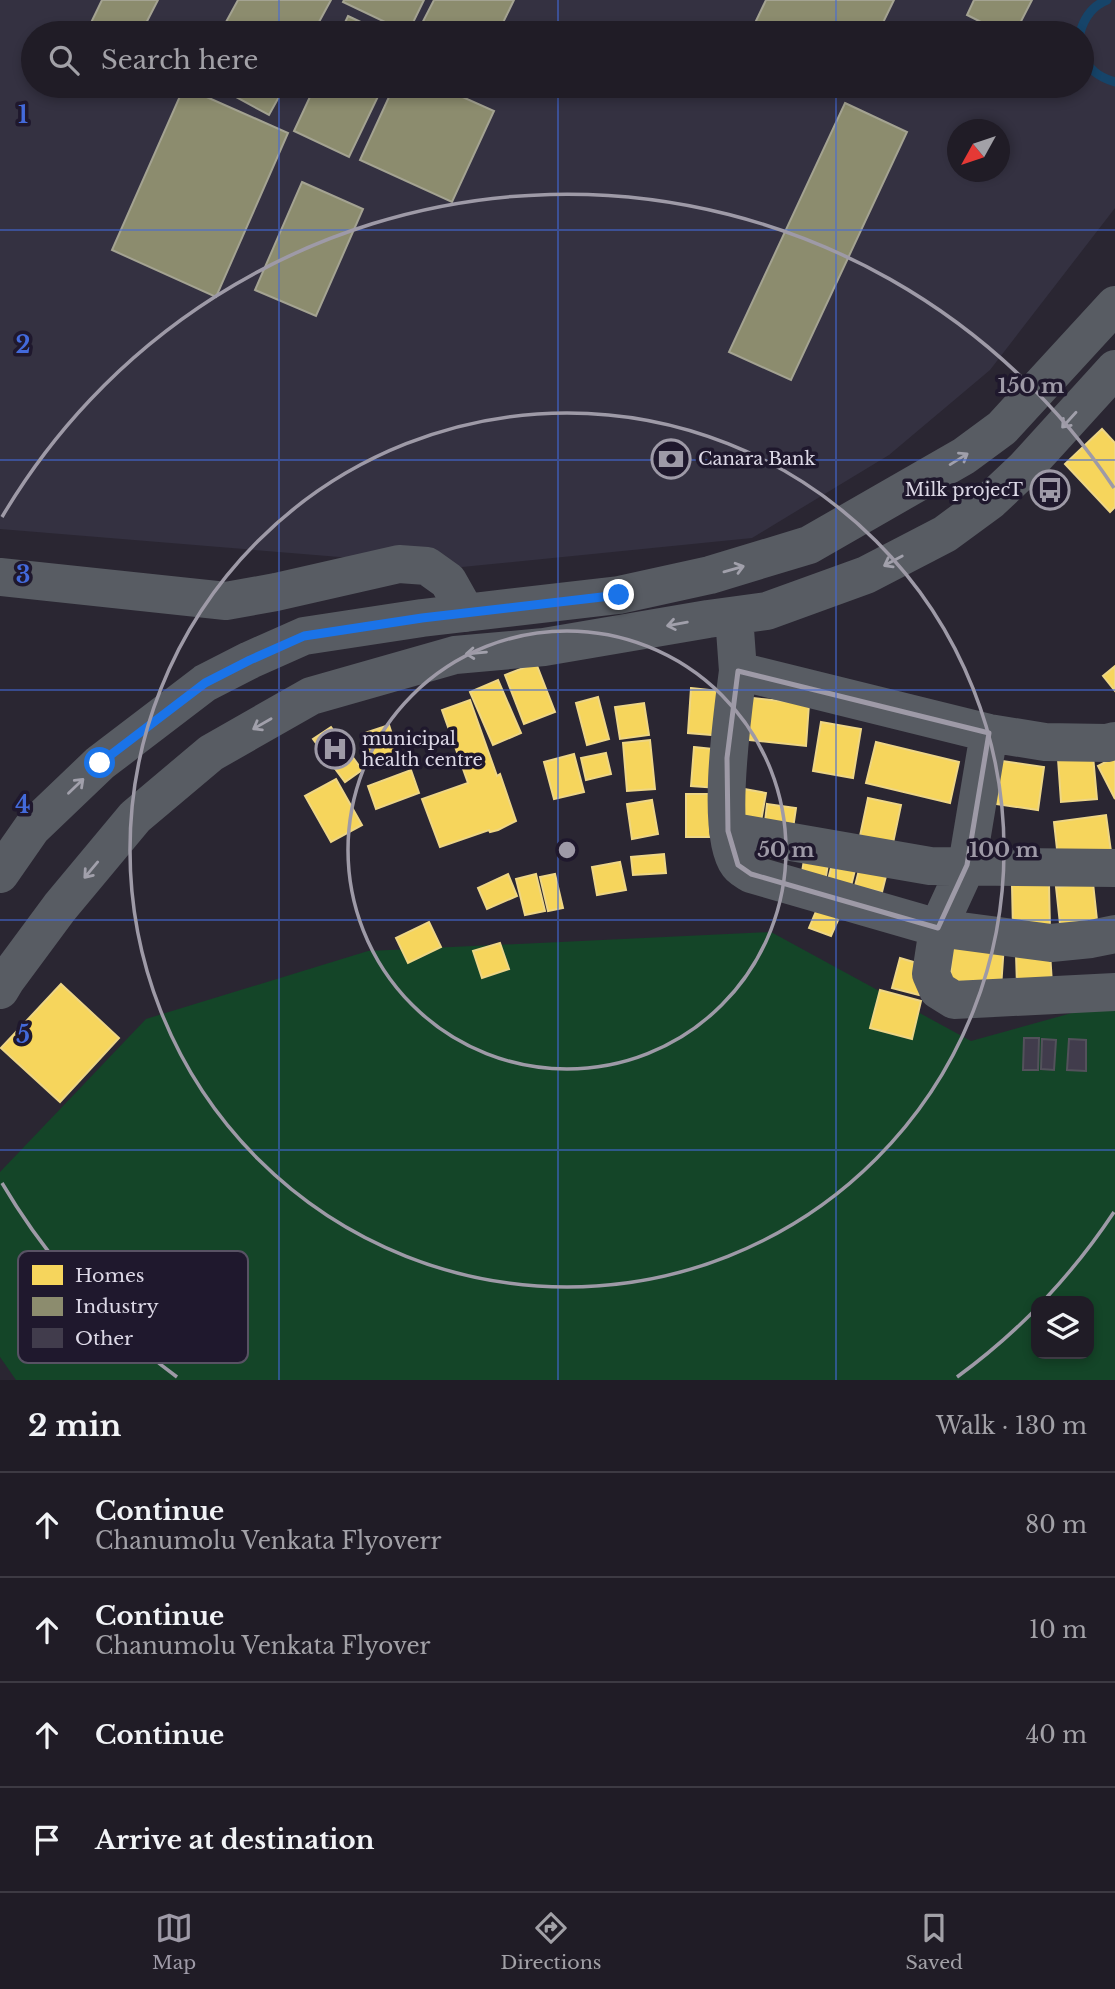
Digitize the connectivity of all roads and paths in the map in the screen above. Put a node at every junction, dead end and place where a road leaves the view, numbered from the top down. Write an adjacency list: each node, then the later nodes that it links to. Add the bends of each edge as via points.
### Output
1 (1115, 305): 4 (street, one-way to 1, via 619,595 710,575 809,545 964,456 1002,428)
2 (1115, 369): 5 (street, one-way to 5, via 1025,468 944,534 866,575 767,611)
3 (0, 577): 4 (street, via 226,601 399,564 426,566 448,581)
4 (466, 613): 12 (street, one-way to 4, via 32,828 90,772 205,683 304,636)
5 (734, 616): 6 (street); 15 (street, one-way to 15, via 544,647 455,655 311,696 211,753 135,817 60,907)
6 (738, 671): 7 (street); 9 (street, via 727,758)
7 (989, 733): 8 (street, via 1045,742); 10 (street)
8 (1115, 741)
9 (728, 831): 10 (street, via 930,866); 13 (street, via 738,865 751,874)
10 (967, 865): 11 (street); 13 (street)
11 (1115, 868)
12 (0, 874)
13 (938, 928): 14 (street, via 1051,943); 16 (street, via 931,974 937,990 954,1000)
14 (1115, 934)
15 (0, 990)
16 (1115, 992)

